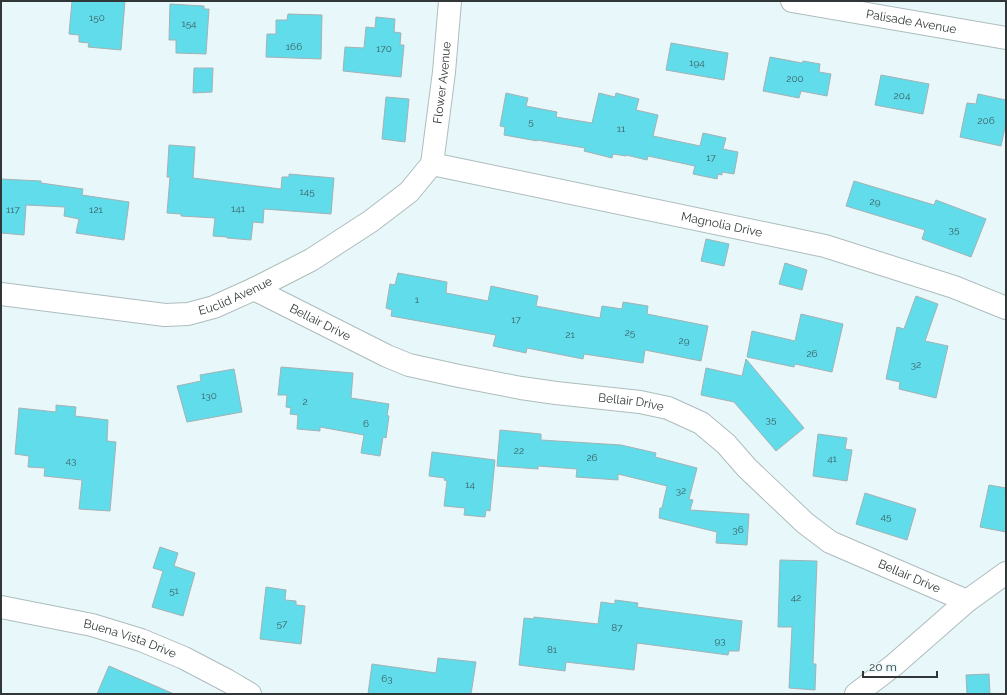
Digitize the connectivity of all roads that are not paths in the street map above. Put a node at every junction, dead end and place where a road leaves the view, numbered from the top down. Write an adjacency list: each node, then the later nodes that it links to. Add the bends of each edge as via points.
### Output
1 (450, 1): 4 (street, Flower Avenue)
2 (792, 1): 3 (street, Palisade Avenue)
3 (1006, 38)
4 (432, 164): 5 (street, Euclid Avenue, via 408,192 371,221 311,260); 7 (street, Magnolia Drive, via 825,246 954,287)
5 (254, 289): 6 (street, Euclid Avenue, via 214,307 188,314 165,315); 9 (street, Bellair Drive, via 409,365 521,388 640,402 668,408 701,423 726,444 747,468 805,523 830,542)
6 (1, 294)
7 (1006, 308)
8 (1006, 573): 9 (street)
9 (967, 601): 12 (street, via 894,665)
10 (1, 607): 11 (street, Buena Vista Drive, via 92,625 141,640 184,658)
11 (250, 694)
12 (856, 694)

